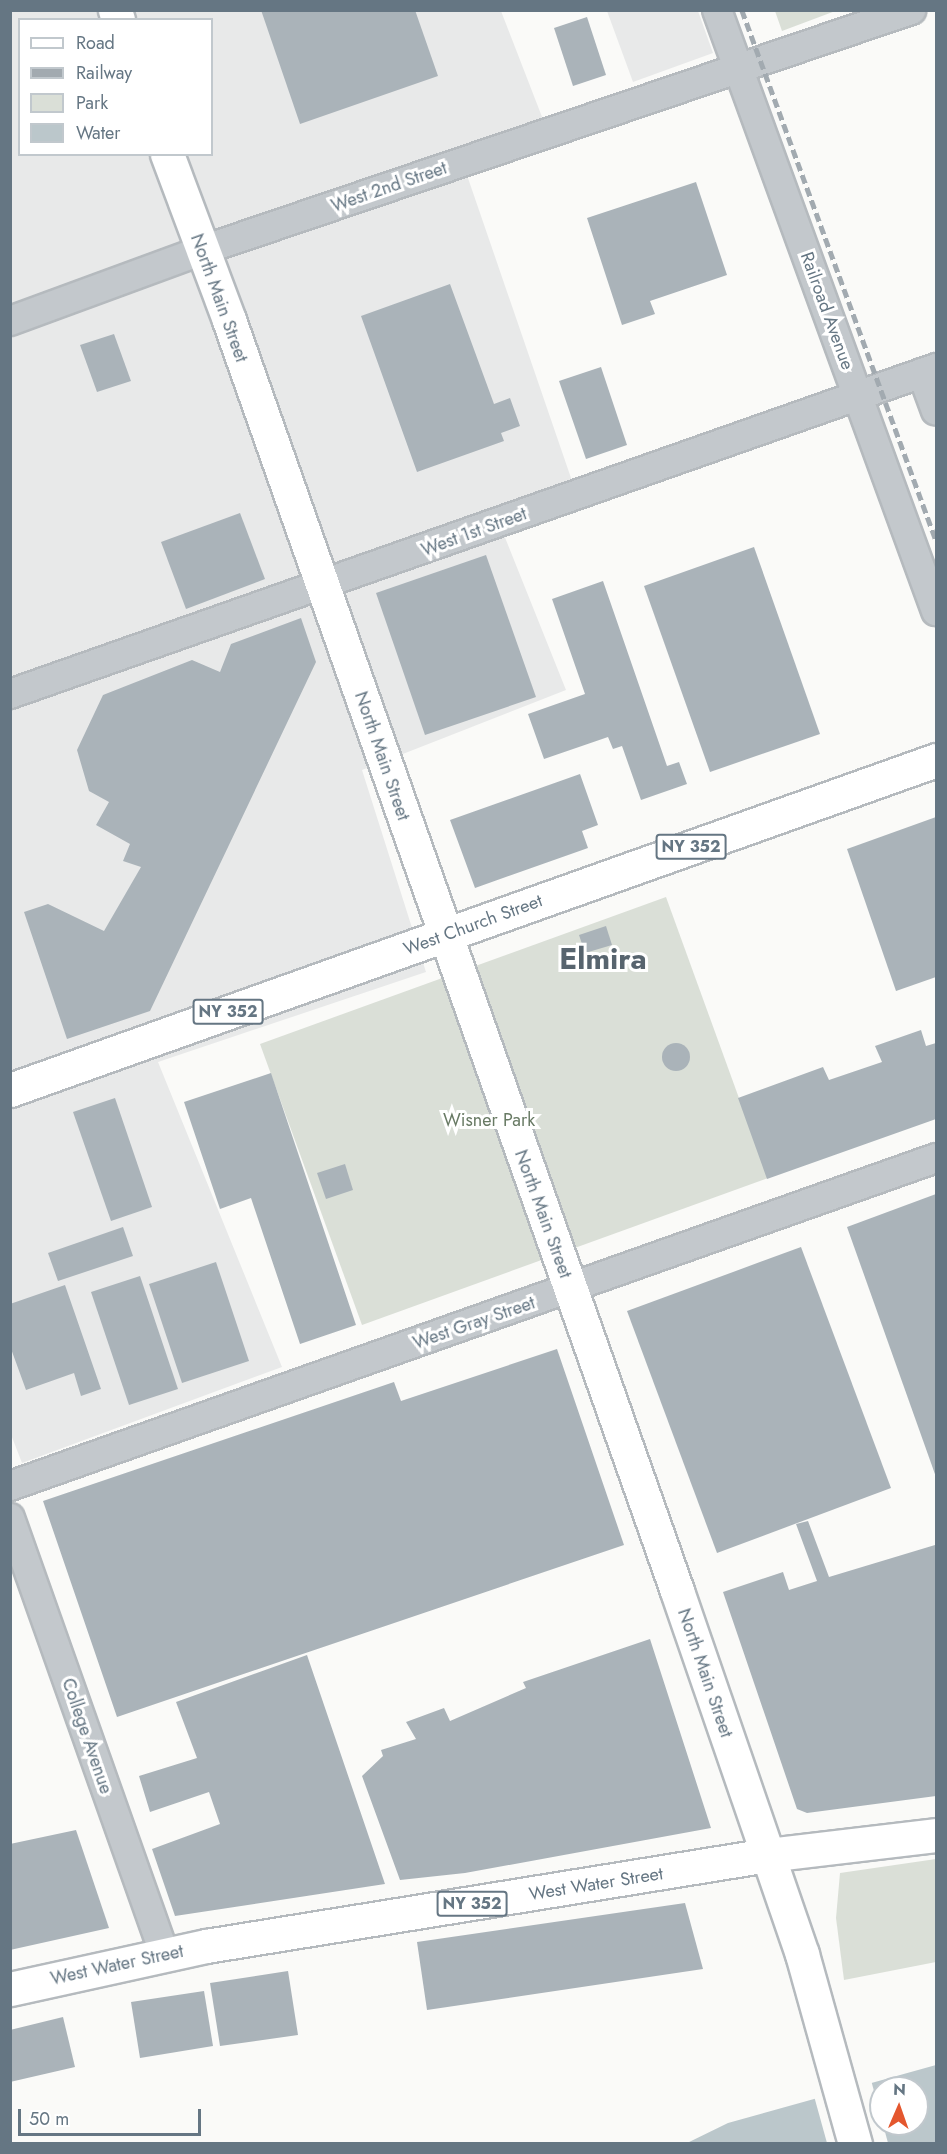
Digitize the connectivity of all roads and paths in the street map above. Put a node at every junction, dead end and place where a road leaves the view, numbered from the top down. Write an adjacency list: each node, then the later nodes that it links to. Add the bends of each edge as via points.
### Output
1 (717, 10): 3 (street, Railroad Avenue)
2 (911, 10): 3 (street, West 2nd Street)
3 (738, 69): 5 (street, West 2nd Street); 8 (street, Railroad Avenue)
4 (168, 156): 5 (main road, North Main Street)
5 (203, 250): 6 (street, West 2nd Street); 10 (main road, North Main Street)
6 (10, 321)
7 (929, 370): 8 (street, West 1st Street); 9 (street)
8 (858, 394): 10 (street, West 1st Street); 11 (street, Railroad Avenue)
9 (936, 411)
10 (322, 586): 12 (street, West 1st Street); 14 (main road, North Main Street)
11 (936, 611)
12 (10, 694)
13 (936, 760): 14 (main road, West Church Street / NY 352)
14 (445, 935): 15 (main road, West Church Street / NY 352); 17 (main road, North Main Street)
15 (10, 1090)
16 (936, 1158): 17 (street, West Gray Street)
17 (570, 1289): 18 (street, West Gray Street); 21 (main road, North Main Street)
18 (10, 1486)
19 (10, 1518): 22 (street, College Avenue)
20 (936, 1835): 21 (main road, West Water Street / NY 352)
21 (768, 1855): 22 (main road, West Water Street / NY 352); 24 (main road, North Main Street, via 802,1954)
22 (164, 1954): 23 (main road, West Water Street / NY 352)
23 (10, 1989)
24 (855, 2144)

